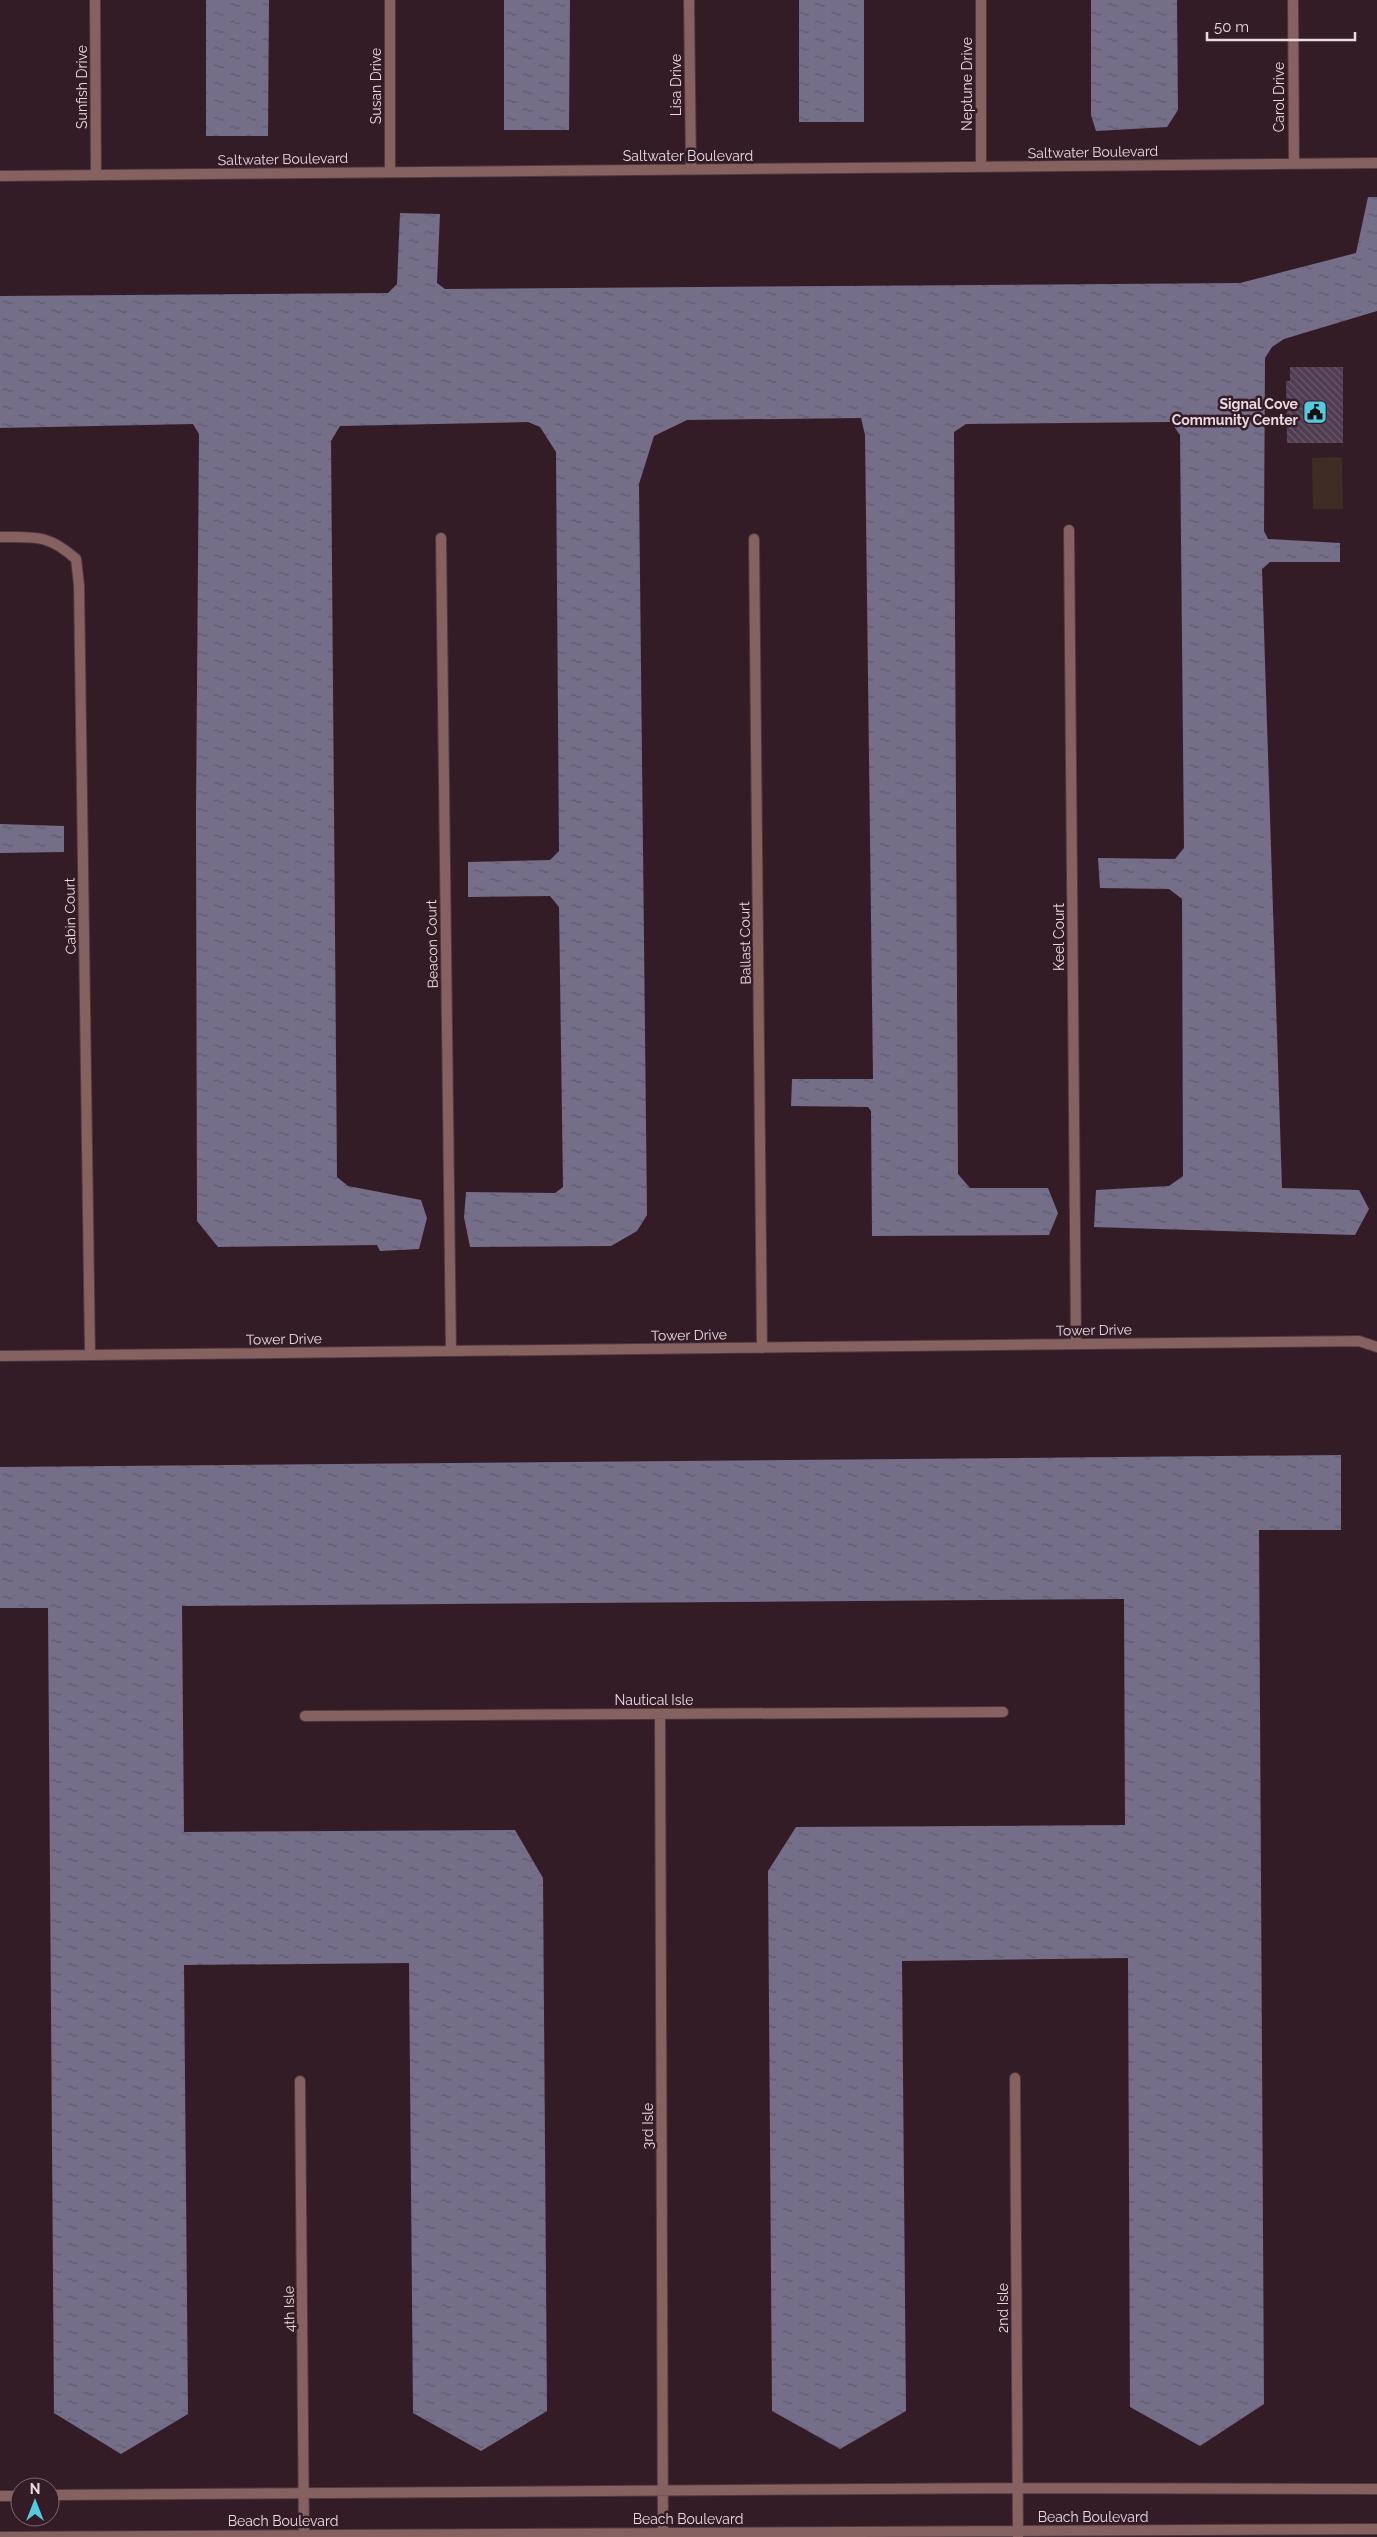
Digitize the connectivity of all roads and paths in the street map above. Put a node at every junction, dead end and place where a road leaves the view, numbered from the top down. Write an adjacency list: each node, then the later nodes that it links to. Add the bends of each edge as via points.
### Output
1 (95, 0): 11 (street, Sunfish Drive)
2 (390, 0): 10 (street, Susan Drive)
3 (689, 0): 9 (street, Lisa Drive)
4 (981, 0): 8 (street, Neptune Drive)
5 (1293, 0): 6 (street, Carol Drive)
6 (1294, 164): 7 (street, Saltwater Boulevard); 8 (street, Saltwater Boulevard)
7 (1377, 164)
8 (981, 167): 9 (street, Saltwater Boulevard)
9 (691, 169): 10 (street, Saltwater Boulevard)
10 (390, 172): 11 (street, Saltwater Boulevard)
11 (96, 175): 12 (street, Saltwater Boulevard)
12 (0, 176)
13 (1069, 530): 17 (street, Keel Court)
14 (0, 537): 21 (street, Cabin Court, via 40,537 60,545 76,559 79,585)
15 (441, 538): 20 (street, Beacon Court)
16 (754, 539): 19 (street, Ballast Court)
17 (1076, 1344): 18 (street, Tower Drive, via 1359,1341); 19 (street, Tower Drive)
18 (1377, 1347)
19 (762, 1348): 20 (street, Tower Drive)
20 (451, 1351): 21 (street, Tower Drive)
21 (90, 1355): 22 (street, Tower Drive)
22 (0, 1356)
23 (1002, 1712): 24 (street, Nautical Isle)
24 (660, 1714): 25 (street, Nautical Isle); 30 (street, 3rd Isle)
25 (305, 1716)
26 (1015, 2078): 28 (street, 2nd Isle)
27 (300, 2081): 31 (street, 4th Isle)
28 (1018, 2488): 29 (street, Beach Boulevard); 30 (street, Beach Boulevard); 34 (street, 2nd Isle)
29 (1377, 2489)
30 (663, 2491): 31 (street, Beach Boulevard); 35 (street, 3rd Isle)
31 (304, 2494): 32 (street, Beach Boulevard); 36 (street, 4th Isle)
32 (60, 2496)
33 (1377, 2529): 34 (street, Beach Boulevard)
34 (1018, 2534): 35 (street, Beach Boulevard)
35 (664, 2535): 36 (street, Beach Boulevard)
36 (304, 2536): 37 (street, Beach Boulevard)
37 (0, 2537)

